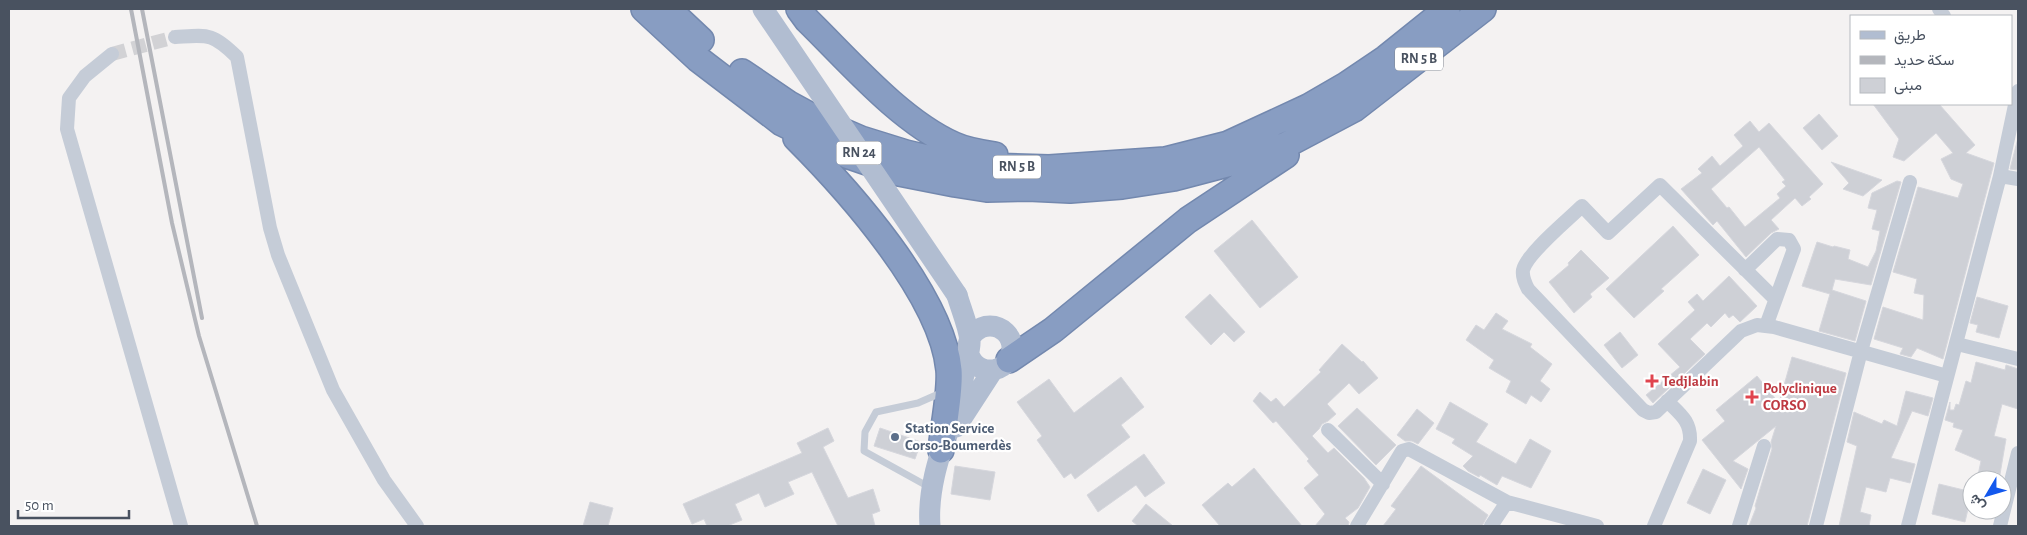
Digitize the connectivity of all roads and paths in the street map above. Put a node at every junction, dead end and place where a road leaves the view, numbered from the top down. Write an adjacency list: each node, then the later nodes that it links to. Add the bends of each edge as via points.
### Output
1 (644, 9): 13 (highway, RN 5 B, via 698,59)
2 (668, 9): 14 (highway, RN 5 B, via 708,47 761,87 824,123 906,154 956,165 1049,168)
3 (763, 9): 19 (main road, RN 24, bridge)
4 (799, 9): 14 (highway, via 882,94 936,136 956,146 978,153 1008,156)
5 (1447, 9): 14 (highway, RN 5 B, via 1386,58 1308,107 1228,144)
6 (1484, 9): 12 (highway, RN 5 B)
7 (175, 37): 39 (street, via 207,35 237,56 278,255 333,390 379,472)
8 (112, 54): 38 (street, via 85,76 69,98 67,129)
9 (2018, 91): 10 (street)
10 (2012, 105)
11 (2011, 107): 15 (street)
12 (1354, 109): 13 (highway, RN 5 B, via 1286,145 1235,162 1174,178 1070,190 987,189 900,173 849,156); 27 (highway, via 1188,220 1053,330)
13 (782, 123): 29 (highway, via 851,198 924,298 944,343)
14 (1165, 160)
15 (2000, 176): 16 (street); 24 (street)
16 (2018, 179)
17 (1910, 182): 25 (street)
18 (1746, 270): 20 (street); 20 (street, via 1777,238 1789,240 1794,249); 30 (street, via 1660,185 1608,233 1582,206 1528,258 1523,270 1523,280 1528,289 1643,410 1656,412)
19 (957, 295): 22 (main road); 23 (main road)
20 (1775, 299): 21 (street)
21 (1766, 326): 25 (street); 30 (street, via 1757,325 1741,331)
22 (1004, 332): 23 (main road, via 998,328 983,327); 27 (main road, via 1012,345)
23 (970, 340): 27 (main road, via 970,356 976,364 982,368); 29 (main road)
24 (1957, 344): 26 (street); 28 (street)
25 (1861, 352): 28 (street); 46 (street)
26 (2018, 358)
27 (1001, 365): 33 (main road)
28 (1947, 376): 47 (street)
29 (955, 387): 33 (highway); 36 (lane, via 918,403 876,412 865,432 864,451)
30 (1667, 401): 44 (street, via 1686,420 1690,441)
31 (1328, 430): 35 (street)
32 (1764, 446): 45 (street)
33 (941, 450): 36 (main road)
34 (2018, 453): 48 (street)
35 (1383, 484): 37 (street, via 1402,451 1409,449); 41 (street)
36 (932, 489): 40 (main road)
37 (1507, 502): 42 (street); 43 (street)
38 (181, 526)
39 (418, 526)
40 (930, 526)
41 (1357, 526)
42 (1491, 526)
43 (1597, 526)
44 (1654, 526)
45 (1739, 526)
46 (1816, 526)
47 (1908, 526)
48 (2000, 526)

